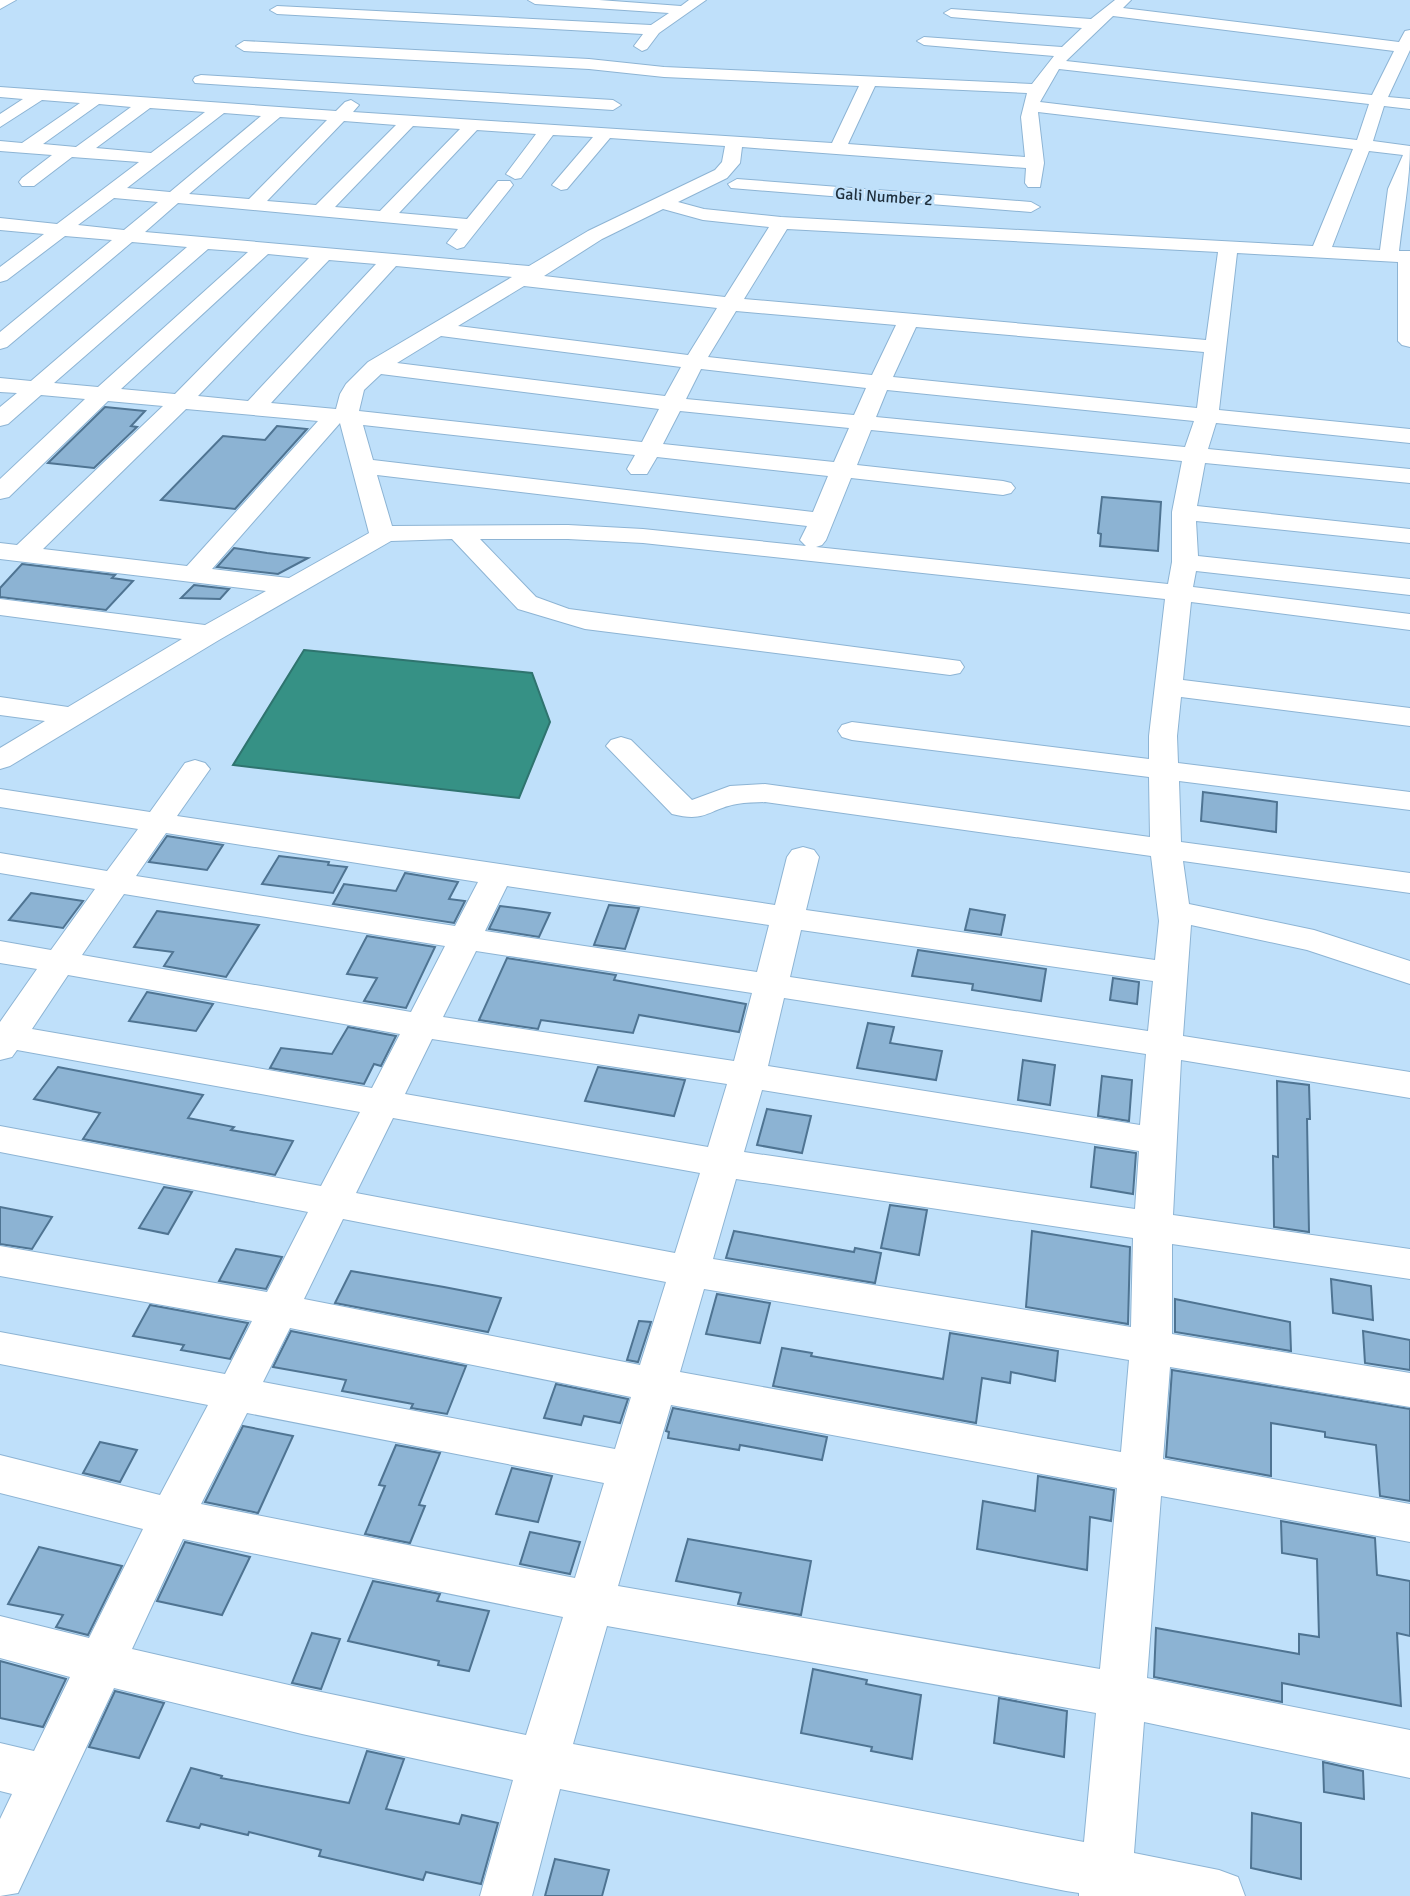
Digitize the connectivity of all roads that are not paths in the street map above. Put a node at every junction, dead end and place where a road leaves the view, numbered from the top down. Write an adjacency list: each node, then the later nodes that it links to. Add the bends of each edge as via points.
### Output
1 (9, 0): 6 (street)
2 (441, 0): 11 (street)
3 (535, 0): 7 (street)
4 (699, 0): 7 (street)
5 (1114, 4): 10 (street); 14 (street)
6 (0, 5)
7 (684, 10): 12 (street)
8 (951, 13): 10 (street)
9 (275, 16): 11 (street)
10 (1093, 24): 17 (street)
11 (417, 29): 12 (street); 16 (street)
12 (649, 36): 20 (street)
13 (924, 41): 17 (street)
14 (1407, 44): 26 (street)
15 (244, 46): 16 (street)
16 (396, 55): 20 (street); 21 (street)
17 (1061, 58): 22 (street); 26 (street, via 1177,84)
18 (201, 80): 21 (street)
19 (870, 80): 20 (street, via 664,72); 22 (street); 40 (street)
20 (622, 86): 21 (street); 37 (street)
21 (366, 89): 32 (street)
22 (1036, 89): 29 (street)
23 (0, 92): 24 (street)
24 (39, 95): 25 (street); 34 (street)
25 (96, 99): 27 (street); 41 (street)
26 (1378, 100): 28 (street); 39 (street)
27 (148, 102): 30 (street); 43 (street)
28 (1410, 104)
29 (1030, 106): 39 (street, via 1151,115); 47 (street)
30 (222, 107): 31 (street); 44 (street)
31 (275, 111): 32 (street); 48 (street)
32 (340, 116): 33 (street); 57 (street)
33 (410, 121): 35 (street); 60 (street)
34 (0, 122)
35 (472, 126): 36 (street); 61 (street)
36 (547, 131): 37 (street); 64 (street)
37 (600, 134): 38 (street); 53 (street)
38 (737, 140): 40 (street); 58 (street, via 728,169)
39 (1363, 146): 42 (street); 52 (street)
40 (838, 147): 47 (street)
41 (9, 149): 43 (street)
42 (1410, 151)
43 (75, 152): 44 (street); 50 (street)
44 (155, 158): 48 (street); 55 (street)
45 (1410, 158): 54 (street)
46 (771, 161): 49 (street)
47 (1035, 163): 59 (street, via 1027,182)
48 (216, 164): 56 (street)
49 (841, 167)
50 (28, 182)
51 (737, 184): 59 (street, Gali Number 2)
52 (1347, 184): 54 (street); 71 (street)
53 (561, 185)
54 (1391, 188): 73 (street)
55 (113, 192): 56 (street); 65 (street)
56 (177, 197): 57 (street); 66 (street)
57 (254, 204): 60 (street)
58 (671, 205): 62 (street, via 703,214); 77 (street, via 595,235)
59 (1031, 207): 67 (street)
60 (321, 211): 61 (street)
61 (385, 217): 64 (street)
62 (781, 223): 67 (street); 78 (street)
63 (0, 224): 65 (street)
64 (471, 225): 75 (street)
65 (63, 229): 66 (street); 76 (street)
66 (128, 236): 68 (street); 82 (street)
67 (1024, 237): 70 (street)
68 (203, 243): 69 (street); 88 (street)
69 (264, 248): 72 (street); 89 (street)
70 (1228, 248): 71 (street); 83 (street)
71 (1320, 252): 73 (street)
72 (325, 253): 74 (street); 90 (street)
73 (1402, 256): 81 (street)
74 (392, 259): 75 (street); 92 (street)
75 (442, 263): 77 (street)
76 (0, 275)
77 (530, 278): 78 (street, via 564,287); 80 (street)
78 (731, 304): 79 (street); 84 (street)
79 (908, 321): 83 (street); 86 (street)
80 (447, 331): 84 (street); 85 (street)
81 (1409, 341)
82 (0, 343)
83 (1216, 347): 93 (street)
84 (694, 362): 86 (street); 91 (street)
85 (383, 368): 91 (street); 94 (street, via 359,381 349,396)
86 (878, 381): 93 (street); 96 (street)
87 (0, 385): 88 (street)
88 (36, 388): 89 (street); 95 (street)
89 (103, 394): 90 (street); 104 (street)
90 (181, 401): 92 (street); 112 (street)
91 (672, 404): 96 (street); 98 (street)
92 (253, 410): 94 (street)
93 (1207, 415): 97 (street); 99 (street)
94 (349, 417): 98 (street); 100 (street); 115 (street)
95 (0, 419)
96 (865, 422): 99 (street); 101 (street)
97 (1410, 436)
98 (649, 450): 101 (street); 105 (street)
99 (1195, 453): 102 (street); 106 (street)
100 (367, 466): 105 (street); 109 (street)
101 (844, 471): 103 (street); 107 (street)
102 (1410, 476)
103 (1003, 488)
104 (0, 492)
105 (625, 496): 107 (street); 110 (street)
106 (1184, 512): 111 (street); 114 (street)
107 (822, 520): 113 (street)
108 (451, 531): 109 (street); 110 (street); 122 (street, via 527,603 560,615)
109 (390, 534): 116 (street)
110 (606, 534): 113 (street)
111 (1410, 536)
112 (12, 552): 115 (street)
113 (807, 553): 118 (street)
114 (1185, 562): 117 (street); 118 (street)
115 (194, 574): 116 (street)
116 (291, 586): 121 (street)
117 (1410, 587)
118 (1179, 593): 120 (street); 123 (street)
119 (0, 607): 121 (street)
120 (1410, 622)
121 (209, 634): 125 (street)
122 (950, 667)
123 (1170, 687): 126 (street); 131 (street)
124 (0, 706): 125 (street)
125 (74, 716): 129 (street)
126 (1410, 717)
127 (852, 731): 131 (street)
128 (621, 746): 135 (street, via 677,804 694,810 730,794 765,793)
129 (0, 760)
130 (195, 769): 134 (street)
131 (1163, 770): 133 (street); 135 (street)
132 (0, 798): 134 (street)
133 (1410, 801)
134 (156, 822): 138 (street); 139 (street)
135 (1166, 848): 140 (street); 142 (street)
136 (803, 857): 141 (street)
137 (0, 863): 139 (street)
138 (497, 875): 141 (street); 143 (street)
139 (115, 883): 143 (street); 145 (street)
140 (1410, 883)
141 (788, 917): 142 (street); 147 (street)
142 (1173, 936): 146 (street, via 1314,942); 150 (street)
143 (464, 940): 147 (street); 148 (street)
144 (0, 952): 145 (street)
145 (61, 965): 148 (street); 149 (street)
146 (1410, 973)
147 (770, 984): 150 (street); 151 (street)
148 (421, 1026): 151 (street); 153 (street)
149 (3, 1040): 153 (street)
150 (1164, 1044): 152 (street); 155 (street)
151 (748, 1075): 155 (street); 156 (street)
152 (1410, 1085)
153 (380, 1104): 156 (street); 157 (street)
154 (0, 1139): 157 (street)
155 (1159, 1141): 158 (street)
156 (722, 1163): 158 (street); 161 (street)
157 (331, 1203): 161 (street); 162 (street)
158 (1153, 1228): 160 (street); 164 (street)
159 (0, 1262): 162 (street)
160 (1410, 1264)
161 (690, 1271): 164 (street); 165 (street)
162 (278, 1310): 165 (street); 167 (street)
163 (0, 1348): 167 (street)
164 (1151, 1348): 166 (street); 170 (street)
165 (655, 1385): 168 (street); 170 (street)
166 (1410, 1390)
167 (236, 1394): 168 (street); 171 (street)
168 (630, 1470): 173 (street)
169 (0, 1474): 171 (street)
170 (1140, 1475): 172 (street); 176 (street)
171 (171, 1517): 173 (street); 175 (street)
172 (1410, 1523)
173 (592, 1602): 176 (street); 178 (street)
174 (0, 1637): 175 (street)
175 (101, 1664): 178 (street); 180 (street)
176 (1121, 1695): 177 (street); 182 (street)
177 (1410, 1754)
178 (542, 1764): 182 (street); 183 (street)
179 (0, 1767): 180 (street)
180 (46, 1777): 181 (street)
181 (0, 1875)
182 (1106, 1884): 184 (street)
183 (506, 1896)
184 (1219, 1896)

